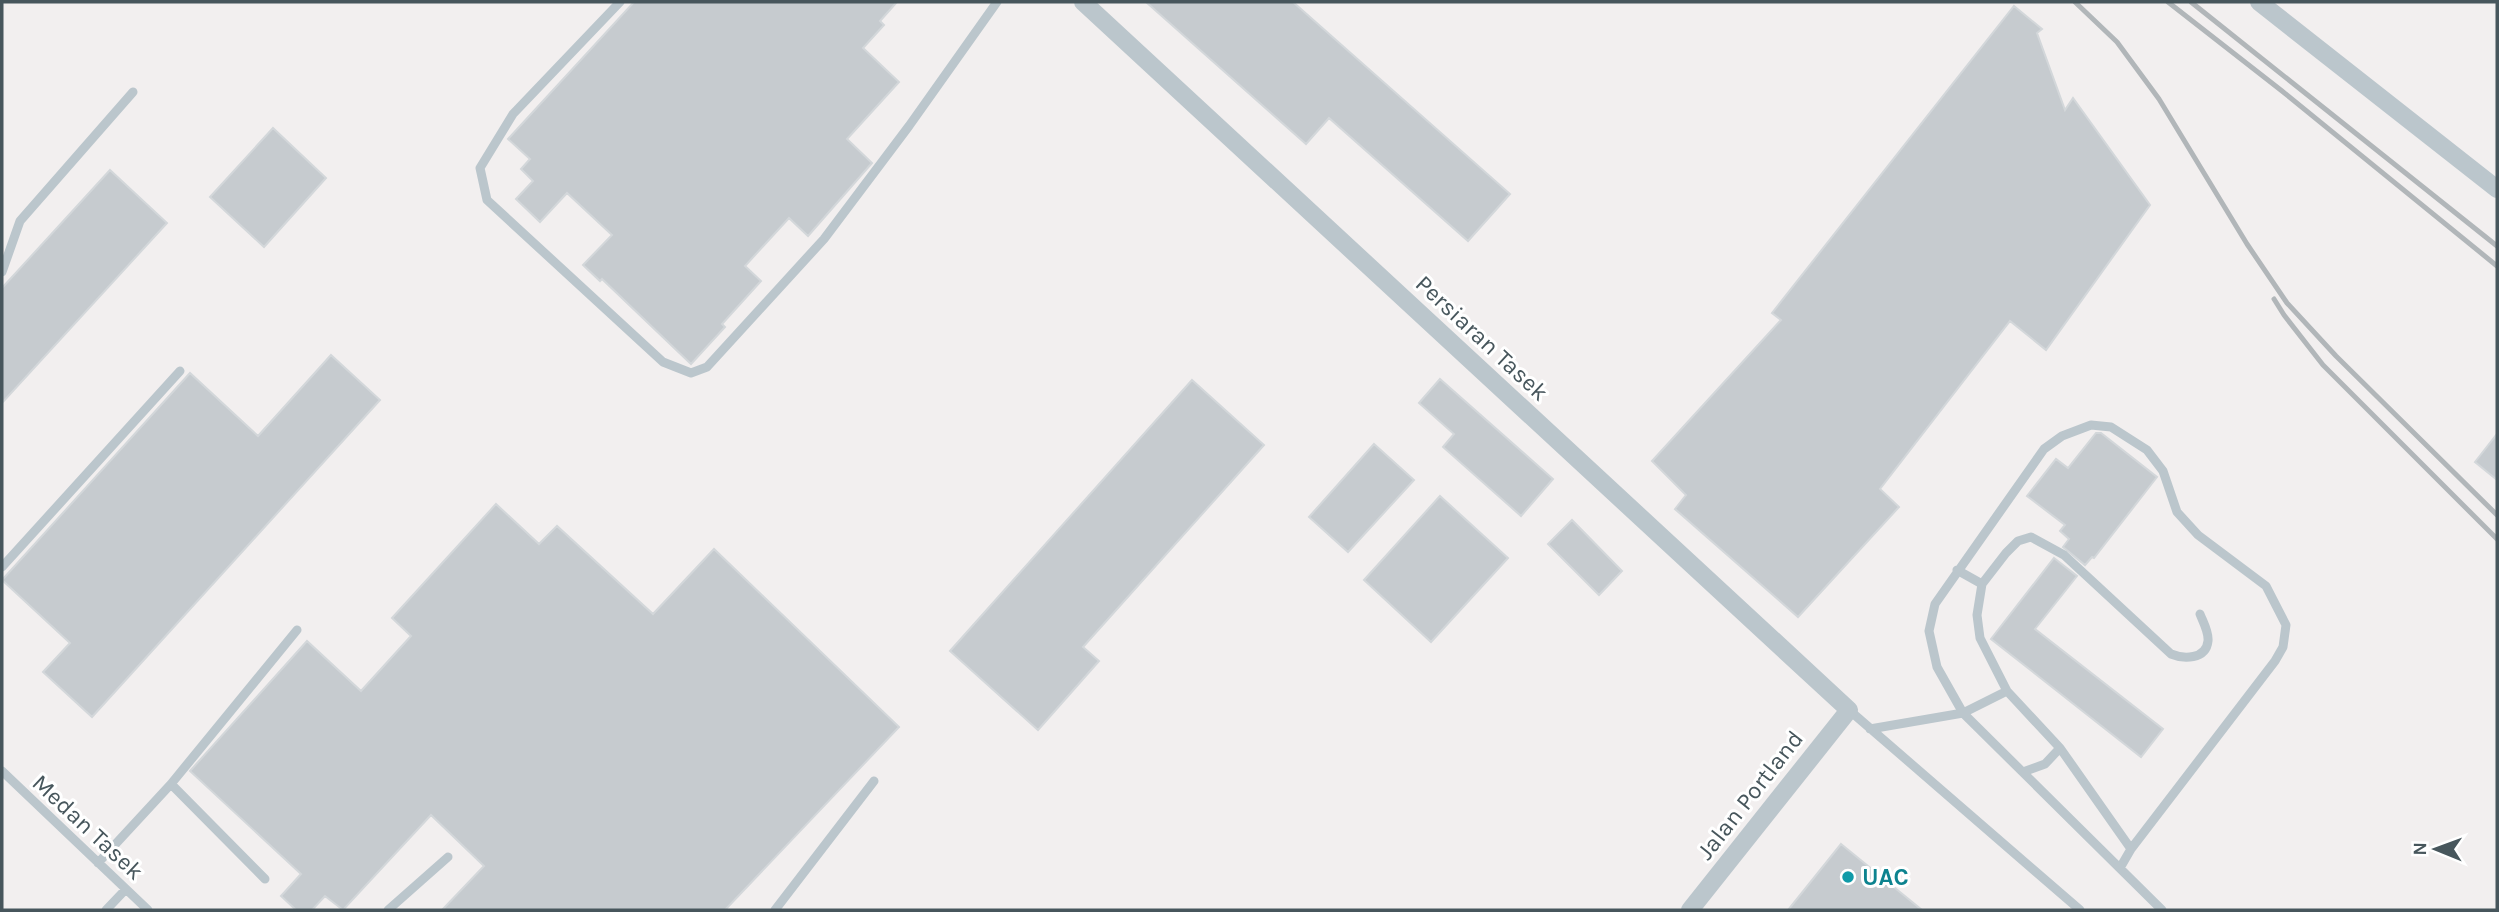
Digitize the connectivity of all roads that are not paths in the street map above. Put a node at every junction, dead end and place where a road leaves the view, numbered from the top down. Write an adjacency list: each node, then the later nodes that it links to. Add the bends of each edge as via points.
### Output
1 (620, 2): 4 (lane, via 513,114 480,168 487,200 663,362 691,373 706,367 824,239)
2 (1083, 2): 15 (street, Persiaran Tasek)
3 (2259, 2): 6 (street)
4 (994, 3)
5 (133, 92): 7 (lane, via 20,222)
6 (2497, 189)
7 (2, 272)
8 (180, 371): 9 (lane)
9 (2, 567)
10 (1957, 570): 11 (lane); 16 (lane, via 1935,604 1929,631 1937,667); 23 (lane, via 2044,449 2091,425 2111,427 2147,450 2163,471 2177,512 2198,535 2266,586 2286,625 2283,647)
11 (1982, 584): 12 (lane, via 2018,541 2031,537 2064,555 2181,659 2205,649 2208,641); 14 (lane, via 1977,615 1980,638)
12 (2200, 614)
13 (297, 630): 22 (lane)
14 (2007, 691): 16 (lane); 18 (lane)
15 (1849, 710): 17 (lane); 33 (street, Jalan Portland)
16 (1963, 713): 17 (lane); 20 (lane)
17 (1870, 729): 34 (lane)
18 (2060, 748): 20 (lane, via 2045,764); 23 (lane)
19 (2, 771): 25 (lane, Medan Tasek)
20 (2023, 772): 26 (lane)
21 (874, 781): 32 (lane)
22 (171, 784): 25 (lane); 27 (lane)
23 (2132, 849): 26 (lane)
24 (448, 857): 31 (lane)
25 (99, 863): 28 (lane, Medan Tasek)
26 (2120, 868): 35 (lane)
27 (265, 879)
28 (126, 890): 29 (lane); 30 (lane, Medan Tasek)
29 (106, 910)
30 (148, 910)
31 (388, 910)
32 (775, 910)
33 (1689, 910)
34 (2080, 910)
35 (2162, 910)

